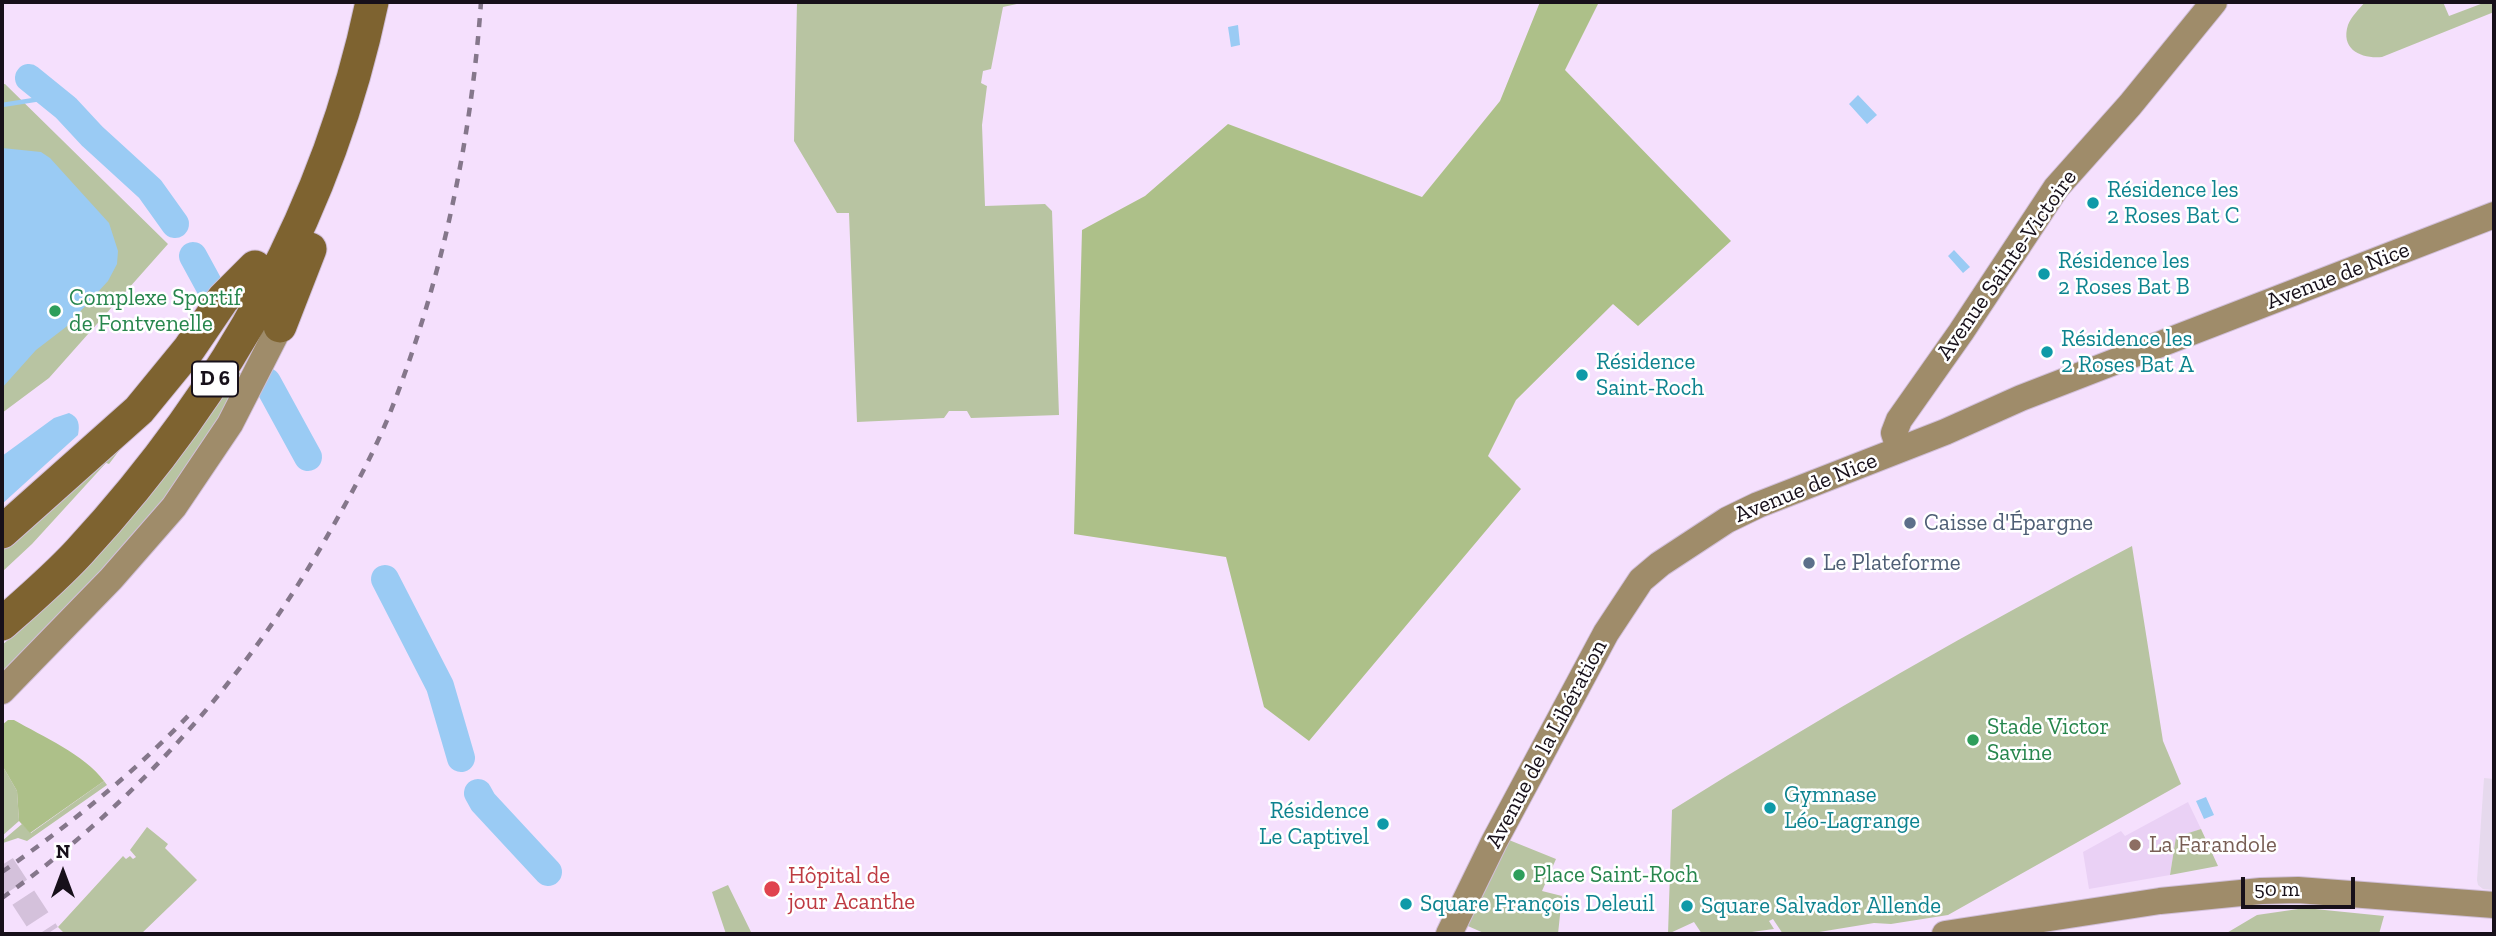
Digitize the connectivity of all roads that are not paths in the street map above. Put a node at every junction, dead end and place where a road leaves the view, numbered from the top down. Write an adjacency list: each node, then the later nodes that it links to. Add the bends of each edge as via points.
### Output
1 (350, 2): 6 (highway, D 6, via 312,135)
2 (372, 2): 4 (highway, D 6)
3 (2214, 2): 9 (main road, Avenue Sainte-Victoire, via 2056,188 1899,420)
4 (351, 85): 7 (highway, via 343,151); 13 (highway, D 6, via 306,211 230,358 135,490 77,554)
5 (2494, 215): 8 (main road, Avenue de Nice)
6 (255, 267): 10 (highway, via 223,299 139,410); 12 (highway, D 6, via 212,344 119,474)
7 (280, 326): 14 (main road, via 230,424 174,507)
8 (1986, 412): 9 (main road, Avenue de Nice); 11 (main road, Avenue de Nice, via 1758,505)
9 (1896, 439): 11 (main road, Avenue de Nice, via 1738,501 1692,529)
10 (2, 532)
11 (1660, 564): 16 (main road, Avenue de la Libération, via 1641,580 1606,633)
12 (2, 595)
13 (2, 624)
14 (2, 691)
15 (2494, 905): 17 (main road, via 2262,891 2160,901)
16 (1449, 934)
17 (1945, 934)

